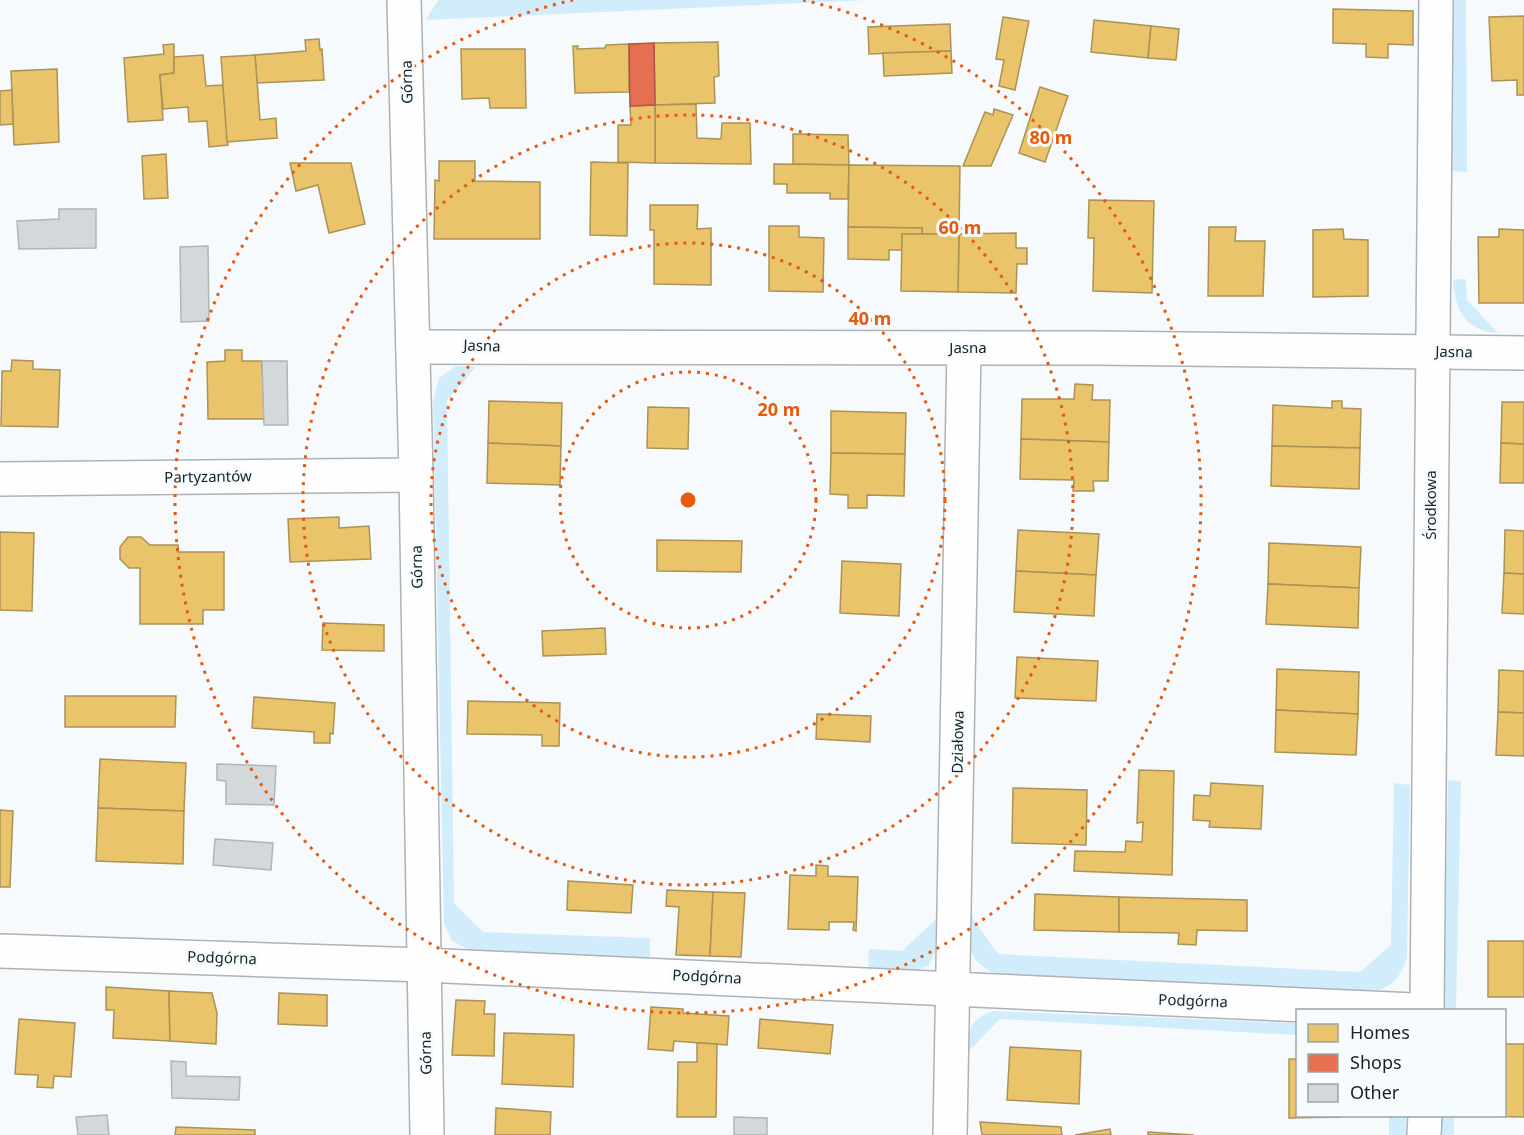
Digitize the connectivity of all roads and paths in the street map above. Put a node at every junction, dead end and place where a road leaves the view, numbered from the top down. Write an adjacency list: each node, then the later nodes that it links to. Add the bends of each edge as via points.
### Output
1 (404, 0): 3 (street, Górna)
2 (1436, 0): 5 (street, Środkowa)
3 (413, 347): 4 (street, Jasna); 7 (street, Górna)
4 (964, 348): 5 (street, Jasna); 11 (street, Działowa)
5 (1432, 352): 6 (street, Jasna); 13 (street, Środkowa)
6 (1524, 353)
7 (416, 475): 8 (street, Partyzantów); 10 (street, Górna)
8 (0, 479)
9 (0, 951): 10 (street, Podgórna)
10 (424, 965): 11 (street, Podgórna); 15 (street, Górna)
11 (953, 988): 12 (street, Podgórna); 16 (street, Działowa)
12 (1374, 1009)
13 (1427, 1009)
14 (1425, 1117): 17 (street)
15 (427, 1135)
16 (950, 1135)
17 (1425, 1135)

